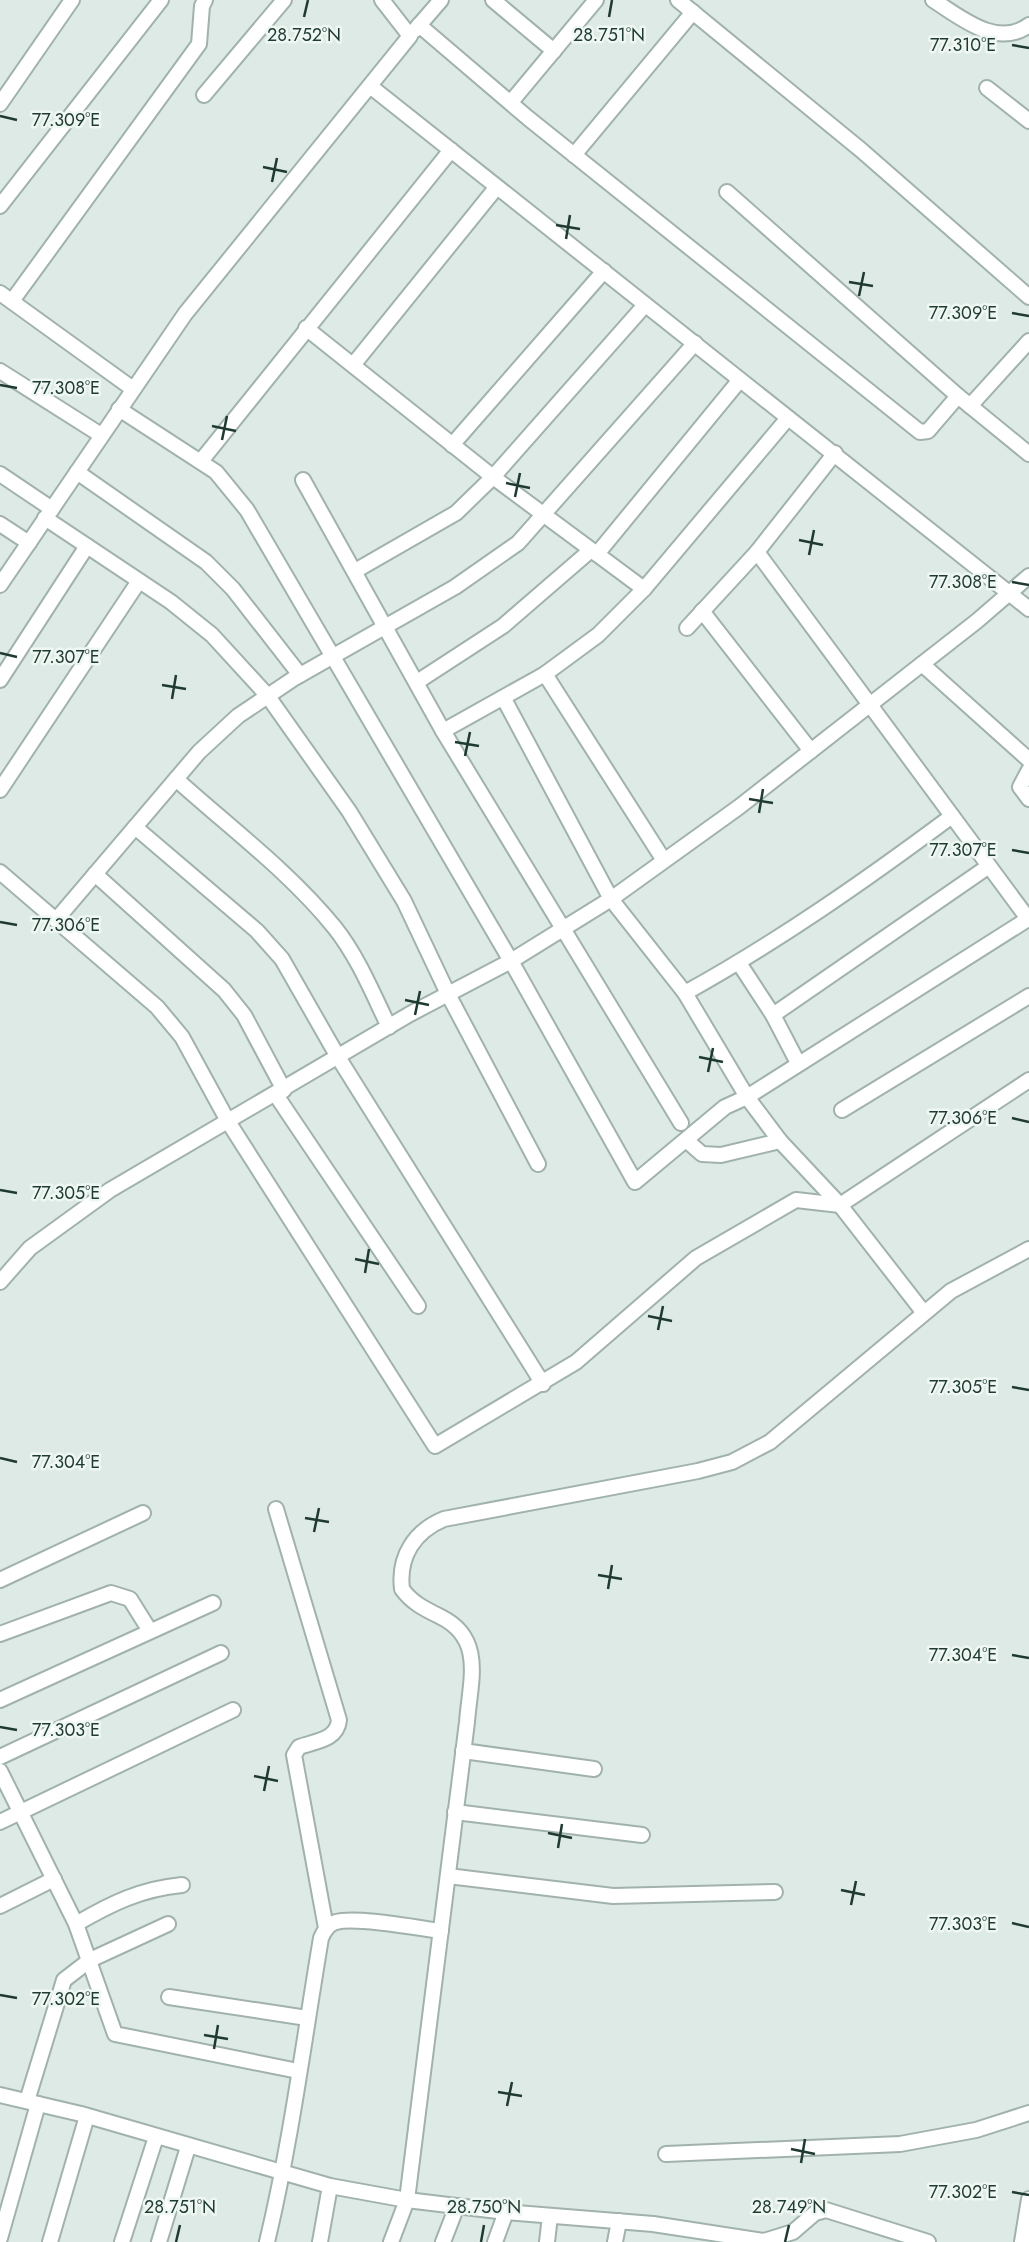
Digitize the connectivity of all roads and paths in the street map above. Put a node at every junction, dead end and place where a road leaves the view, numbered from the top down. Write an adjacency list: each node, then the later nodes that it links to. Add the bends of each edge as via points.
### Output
1 (72, 0): 19 (street)
2 (161, 0): 25 (street)
3 (205, 0): 27 (street, via 199,44)
4 (284, 0): 17 (street)
5 (383, 0): 13 (street)
6 (440, 0): 13 (street)
7 (493, 0): 14 (street)
8 (596, 0): 14 (street)
9 (678, 0): 11 (street)
10 (933, 0): 12 (street, via 992,33)
11 (693, 12): 22 (street); 28 (street)
12 (1029, 25)
13 (415, 30): 15 (street); 18 (street)
14 (554, 51): 18 (street)
15 (370, 86): 21 (street); 36 (street, via 242,240)
16 (987, 88): 20 (street)
17 (204, 95)
18 (511, 102): 22 (street)
19 (0, 104)
20 (1029, 121)
21 (451, 150): 23 (street); 30 (street)
22 (574, 155): 37 (street, via 920,432)
23 (496, 188): 26 (street); 33 (street)
24 (727, 192): 37 (street)
25 (0, 206)
26 (604, 271): 29 (street); 41 (street)
27 (6, 297): 36 (street)
28 (1029, 297)
29 (645, 305): 32 (street); 47 (street)
30 (306, 328): 33 (street); 44 (street)
31 (1029, 341): 37 (street)
32 (695, 343): 35 (street); 50 (street)
33 (353, 365): 41 (street)
34 (0, 371): 40 (street)
35 (739, 381): 39 (street); 54 (street)
36 (133, 389): 38 (street)
37 (964, 401): 43 (street)
38 (119, 409): 40 (street); 44 (street)
39 (788, 418): 42 (street); 60 (street)
40 (102, 435): 45 (street)
41 (452, 444): 47 (street)
42 (835, 453): 55 (street); 61 (street)
43 (1029, 454)
44 (201, 461): 66 (street, via 247,510)
45 (77, 472): 49 (street); 69 (street, via 206,562)
46 (0, 474): 49 (street)
47 (493, 477): 50 (street); 56 (street, via 456,513)
48 (303, 480): 56 (street)
49 (49, 513): 52 (street); 53 (street)
50 (545, 515): 54 (street); 64 (street, via 494,563)
51 (0, 524): 52 (street)
52 (29, 543): 59 (street)
53 (87, 546): 58 (street); 70 (street)
54 (594, 552): 60 (street); 71 (street, via 503,626)
55 (757, 552): 63 (street); 74 (street)
56 (355, 571): 64 (street)
57 (1029, 576): 61 (street)
58 (139, 581): 72 (street, via 212,635); 80 (street)
59 (0, 585)
60 (644, 589): 68 (street, via 598,635)
61 (1010, 592): 62 (street); 67 (street)
62 (1029, 609)
63 (702, 611): 65 (street); 76 (street)
64 (386, 626): 66 (street); 71 (street)
65 (687, 628)
66 (332, 656): 69 (street); 92 (street)
67 (922, 664): 74 (street); 77 (street)
68 (545, 674): 73 (street); 84 (street)
69 (300, 675): 72 (street)
70 (0, 680)
71 (417, 682): 75 (street)
72 (267, 695): 79 (street, via 199,752); 95 (street, via 349,811 404,901)
73 (504, 699): 75 (street); 88 (street)
74 (869, 705): 76 (street); 82 (street)
75 (443, 731): 91 (street)
76 (811, 751): 84 (street)
77 (1029, 760)
78 (1029, 770): 81 (street, via 1020,787)
79 (176, 779): 83 (street); 98 (street, via 306,895 337,930)
80 (0, 790)
81 (1029, 799)
82 (952, 816): 85 (street); 93 (street, via 838,900)
83 (135, 827): 87 (street); 99 (street, via 257,931 282,959)
84 (663, 859): 88 (street)
85 (989, 866): 89 (street); 97 (street)
86 (0, 872): 90 (street)
87 (95, 874): 90 (street); 102 (street, via 224,990 244,1015)
88 (611, 900): 91 (street); 94 (street)
89 (1028, 919): 100 (street)
90 (56, 920): 105 (street, via 157,1007 182,1037)
91 (564, 928): 92 (street); 106 (street)
92 (512, 961): 95 (street); 107 (street, via 635,1182)
93 (738, 963): 94 (street); 97 (street)
94 (685, 993): 103 (street)
95 (449, 996): 98 (street); 109 (street)
96 (1029, 996): 104 (street)
97 (773, 1016): 100 (street)
98 (389, 1027): 99 (street)
99 (338, 1057): 102 (street); 115 (street)
100 (798, 1063): 103 (street)
101 (1029, 1080): 110 (street)
102 (280, 1093): 105 (street); 113 (street)
103 (747, 1097): 107 (street, via 726,1107); 108 (street)
104 (842, 1110)
105 (229, 1123): 112 (street, via 110,1190 30,1248); 115 (street, via 435,1447)
106 (681, 1123)
107 (686, 1140): 108 (street, via 702,1154 721,1155)
108 (780, 1141): 110 (street)
109 (538, 1164)
110 (840, 1205): 114 (street); 115 (street, via 796,1200 696,1258 576,1362)
111 (1029, 1249): 114 (street, via 951,1291)
112 (0, 1282)
113 (418, 1306)
114 (924, 1313): 125 (street, via 769,1441 732,1462 479,1510 426,1526 406,1552 402,1589 410,1600 461,1629 469,1641 472,1657)
115 (543, 1384)
116 (276, 1509): 140 (street, via 339,1720 332,1736 299,1747 294,1755)
117 (143, 1513): 118 (street)
118 (0, 1580)
119 (212, 1603): 120 (street)
120 (150, 1631): 121 (street, via 130,1599 111,1593); 123 (street)
121 (0, 1634)
122 (221, 1653): 126 (street)
123 (0, 1700)
124 (233, 1710): 129 (street)
125 (463, 1751): 127 (street); 130 (street)
126 (0, 1757)
127 (594, 1769)
128 (0, 1772): 129 (street)
129 (20, 1811): 131 (street); 134 (street)
130 (455, 1812): 132 (street); 133 (street)
131 (0, 1822)
132 (642, 1835)
133 (448, 1876): 136 (street, via 613,1896); 141 (street)
134 (54, 1879): 137 (street); 138 (street)
135 (182, 1885): 138 (street, via 141,1891)
136 (775, 1892)
137 (0, 1906)
138 (76, 1924): 142 (street)
139 (168, 1924): 142 (street)
140 (326, 1928): 141 (street, via 335,1922 351,1922); 144 (street)
141 (441, 1931): 156 (street)
142 (90, 1960): 145 (street, via 118,2036); 147 (street, via 64,1980)
143 (169, 1997): 144 (street)
144 (307, 2018): 145 (street)
145 (298, 2071): 153 (street)
146 (0, 2095): 147 (street)
147 (32, 2103): 149 (street); 162 (street)
148 (1029, 2113): 152 (street, via 976,2130 900,2144)
149 (87, 2116): 150 (street); 163 (street)
150 (156, 2137): 151 (street); 164 (street)
151 (188, 2147): 153 (street); 165 (street)
152 (666, 2154)
153 (284, 2172): 154 (street); 166 (street)
154 (330, 2186): 156 (street); 167 (street)
155 (1029, 2199): 174 (street)
156 (407, 2200): 157 (street); 168 (street)
157 (457, 2206): 158 (street); 169 (street)
158 (506, 2212): 159 (street); 170 (street)
159 (550, 2216): 160 (street); 171 (street)
160 (620, 2221): 161 (street); 172 (street)
161 (682, 2236): 173 (street, via 764,2241 793,2232 814,2213 826,2210)
162 (0, 2238)
163 (50, 2242)
164 (122, 2242)
165 (159, 2242)
166 (267, 2242)
167 (320, 2242)
168 (391, 2242)
169 (443, 2242)
170 (495, 2242)
171 (547, 2242)
172 (615, 2242)
173 (928, 2242)
174 (1022, 2242)

